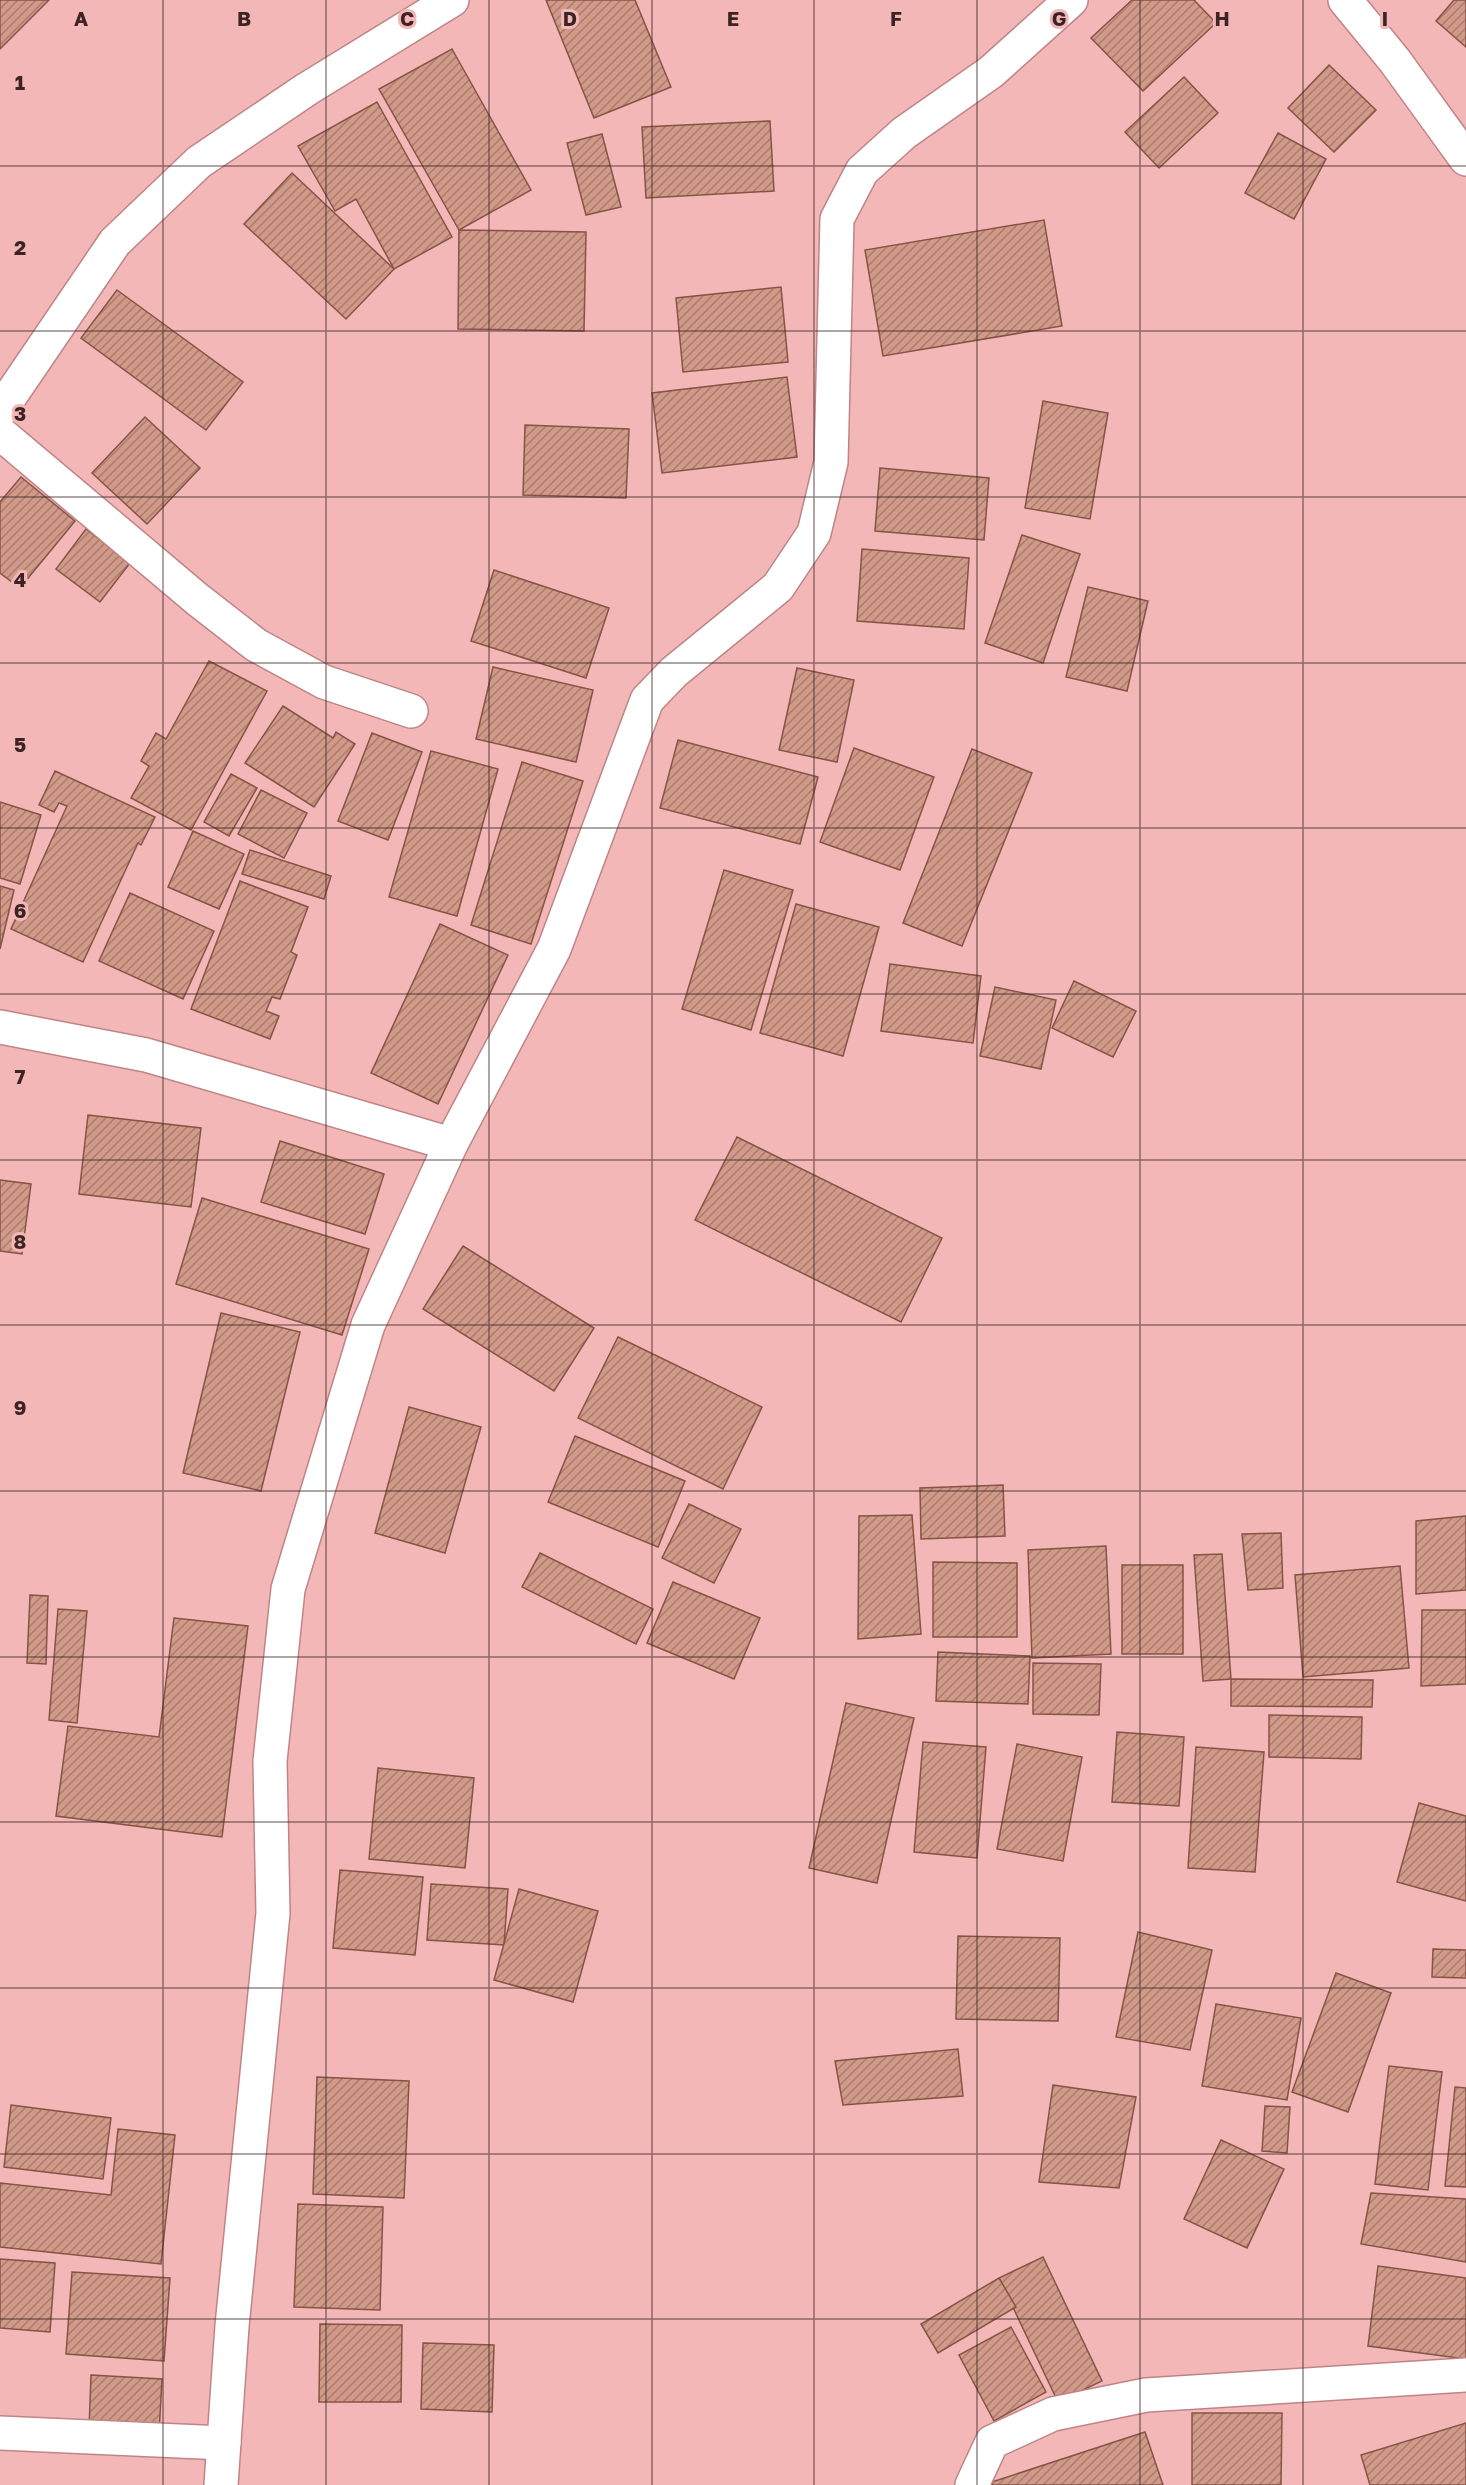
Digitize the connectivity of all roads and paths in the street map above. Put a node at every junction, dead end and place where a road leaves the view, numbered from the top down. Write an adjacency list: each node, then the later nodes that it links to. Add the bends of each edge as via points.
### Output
1 (452, 0): 5 (street, via 307,89 199,162 115,242)
2 (1071, 0): 9 (street, via 991,72 904,133 862,171 837,219 831,462 814,533 778,587 646,699 554,949)
3 (1345, 0): 4 (street)
4 (1465, 155)
5 (0, 411)
6 (0, 433): 7 (street, via 256,645 324,682)
7 (411, 711)
8 (0, 1027): 9 (street, via 146,1055)
9 (451, 1144): 12 (street, via 368,1325 288,1589 270,1761 273,1913 231,2326)
10 (1466, 2375): 14 (street, via 1146,2395 1053,2414 992,2442)
11 (0, 2433): 12 (street)
12 (224, 2443): 13 (street)
13 (221, 2485)
14 (972, 2485)

